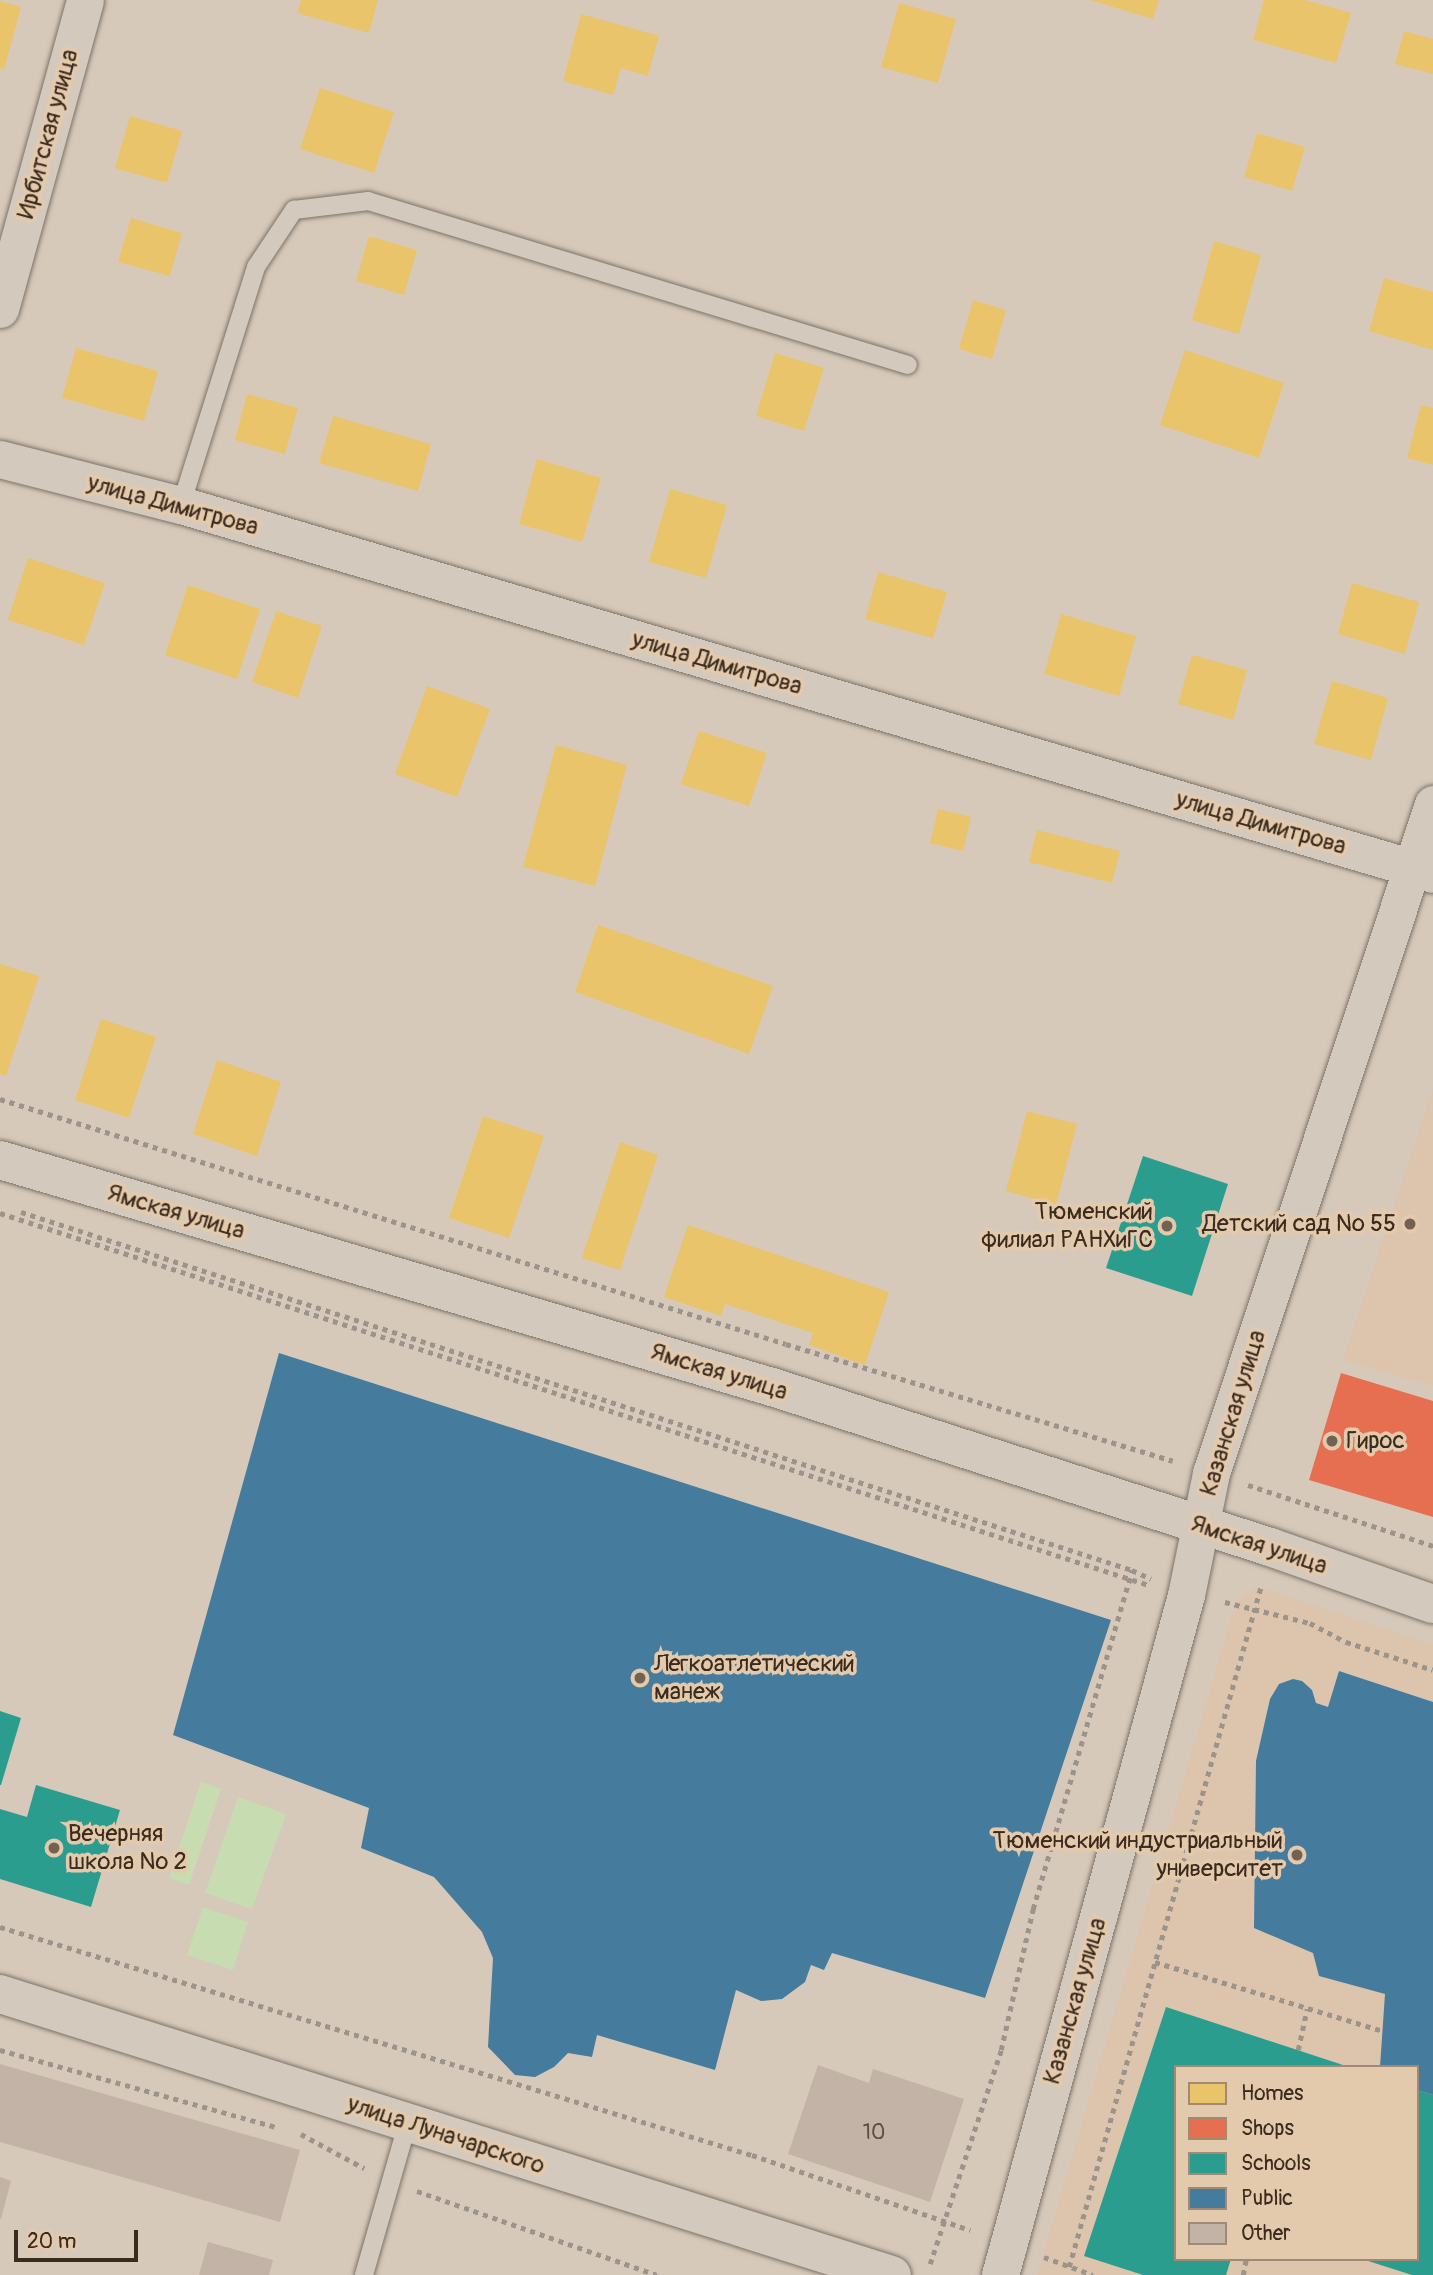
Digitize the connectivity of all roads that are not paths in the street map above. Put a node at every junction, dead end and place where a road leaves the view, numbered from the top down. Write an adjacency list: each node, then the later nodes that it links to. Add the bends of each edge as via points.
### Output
1 (85, 0): 2 (street, Ирбитская улица)
2 (0, 309)
3 (908, 365): 5 (lane, via 368,201 294,210 256,267)
4 (0, 459): 5 (street, улица Димитрова)
5 (181, 505): 7 (street, улица Димитрова)
6 (1433, 804): 7 (street, Казанская улица)
7 (1423, 871): 9 (street, Казанская улица, via 1211,1473)
8 (0, 1160): 9 (main road, Ямская улица, via 772,1387)
9 (1201, 1526): 10 (main road, Ямская улица); 15 (street, Казанская улица)
10 (1433, 1604)
11 (0, 1994): 12 (main road, улица Луначарского)
12 (408, 2122): 13 (lane); 14 (main road, улица Луначарского)
13 (364, 2275)
14 (892, 2275)
15 (1000, 2275)

